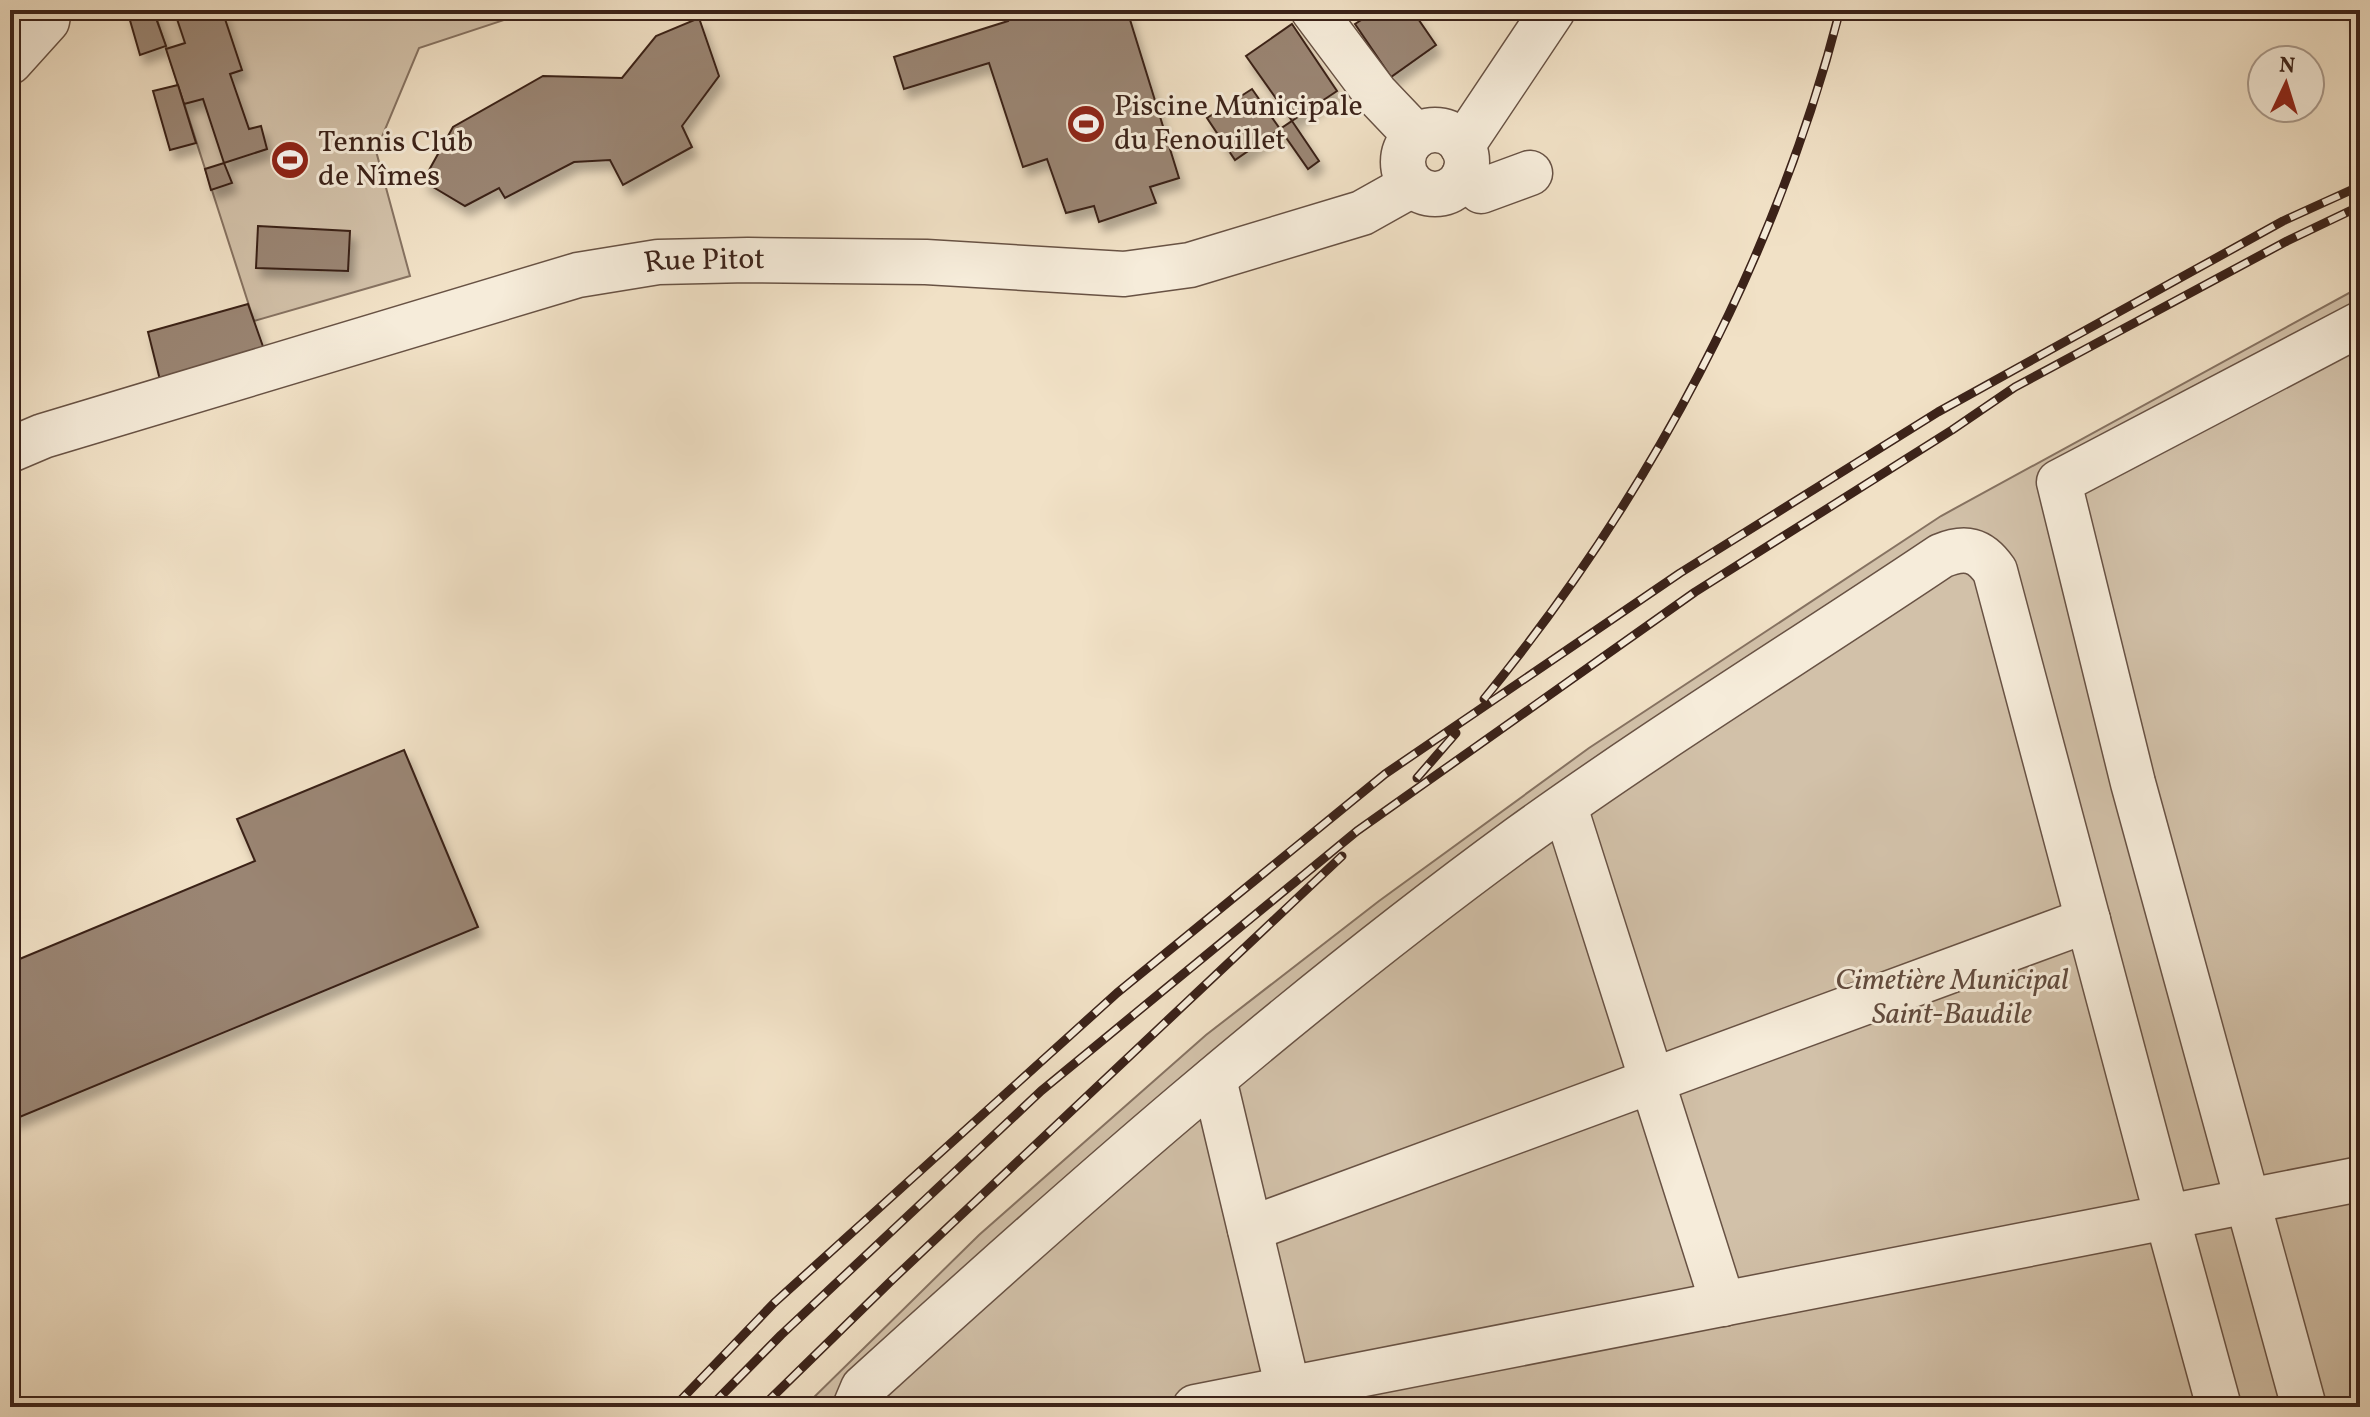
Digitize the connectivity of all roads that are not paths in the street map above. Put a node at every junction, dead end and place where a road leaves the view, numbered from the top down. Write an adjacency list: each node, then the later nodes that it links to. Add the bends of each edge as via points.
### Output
1 (49, 10): 4 (street, via 47,21)
2 (1313, 10): 5 (street, via 1376,94)
3 (1553, 10): 6 (street)
4 (10, 62)
5 (1416, 136): 6 (street, via 1446,132); 8 (street, via 1408,144 1403,165)
6 (1463, 160): 7 (street, via 1481,191); 8 (street, via 1459,184 1440,194)
7 (1530, 173)
8 (1412, 185): 10 (street, Rue Pitot, via 1362,213 1190,265 1124,274 926,262 748,260 658,262 578,275)
9 (2360, 324): 16 (street, via 2059,482 2133,783)
10 (10, 450)
11 (1565, 807): 12 (street, via 1941,556 1972,550 1986,557 1995,571); 13 (street, via 1299,1007); 14 (street)
12 (2088, 920): 14 (street); 17 (street)
13 (1214, 1079): 18 (street); 23 (street, via 863,1388)
14 (1652, 1081): 18 (street); 19 (street)
15 (2360, 1179): 16 (street)
16 (2247, 1201): 17 (street); 25 (street)
17 (2167, 1217): 19 (street); 24 (street)
18 (1250, 1229): 20 (street)
19 (1723, 1304): 21 (street)
20 (1288, 1389): 21 (street); 22 (street)
21 (1386, 1389)
22 (1206, 1406)
23 (855, 1407)
24 (2219, 1407)
25 (2304, 1407)

